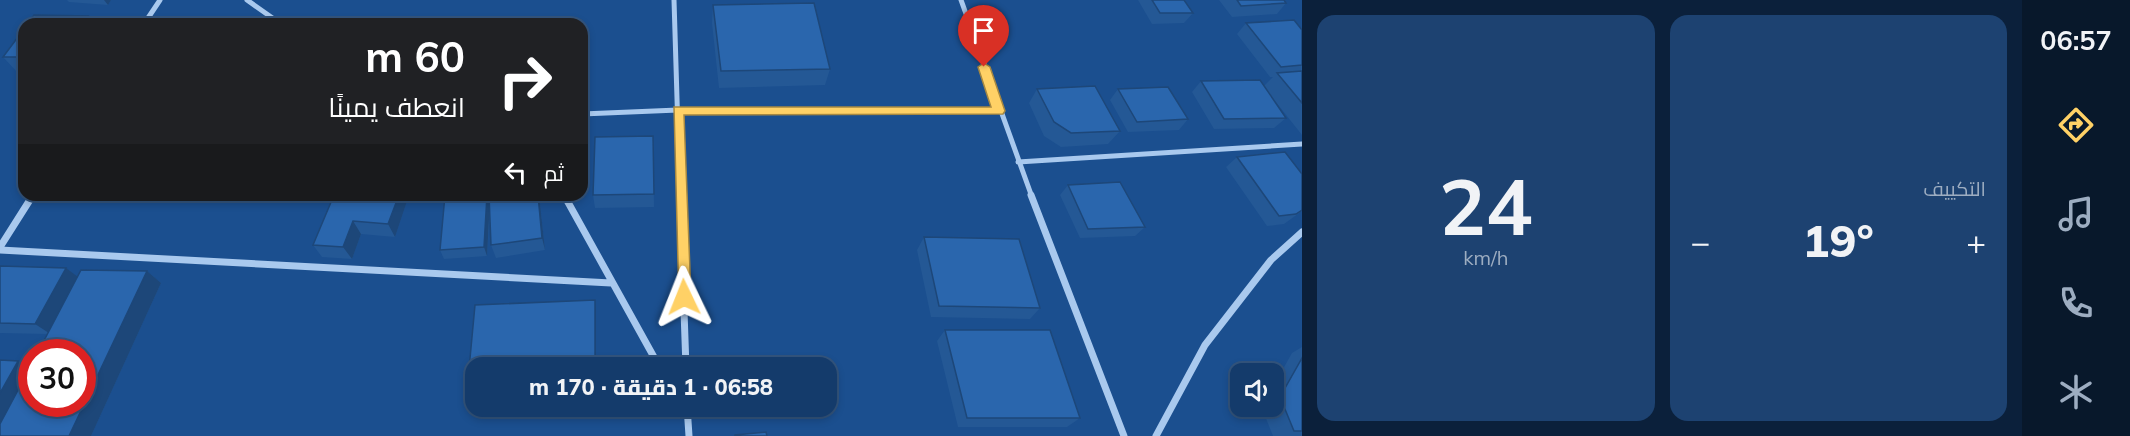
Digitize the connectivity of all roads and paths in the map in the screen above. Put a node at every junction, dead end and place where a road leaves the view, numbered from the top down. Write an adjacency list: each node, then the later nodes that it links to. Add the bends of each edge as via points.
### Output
1 (160, 0): 5 (street)
2 (247, 0): 6 (street)
3 (674, 0): 7 (street)
4 (961, 0): 8 (street)
5 (148, 18)
6 (272, 18)
7 (678, 110): 8 (street); 9 (street); 18 (street)
8 (999, 111): 11 (street)
9 (588, 114)
10 (1302, 144): 11 (street)
11 (1018, 162): 21 (street)
12 (29, 201): 15 (street)
13 (567, 201): 16 (street)
14 (1302, 232): 22 (street, via 1271,260 1205,345)
15 (0, 248): 16 (street)
16 (611, 283): 17 (street)
17 (654, 357)
18 (686, 357)
19 (687, 417): 20 (street)
20 (689, 436)
21 (1124, 436)
22 (1156, 436)

